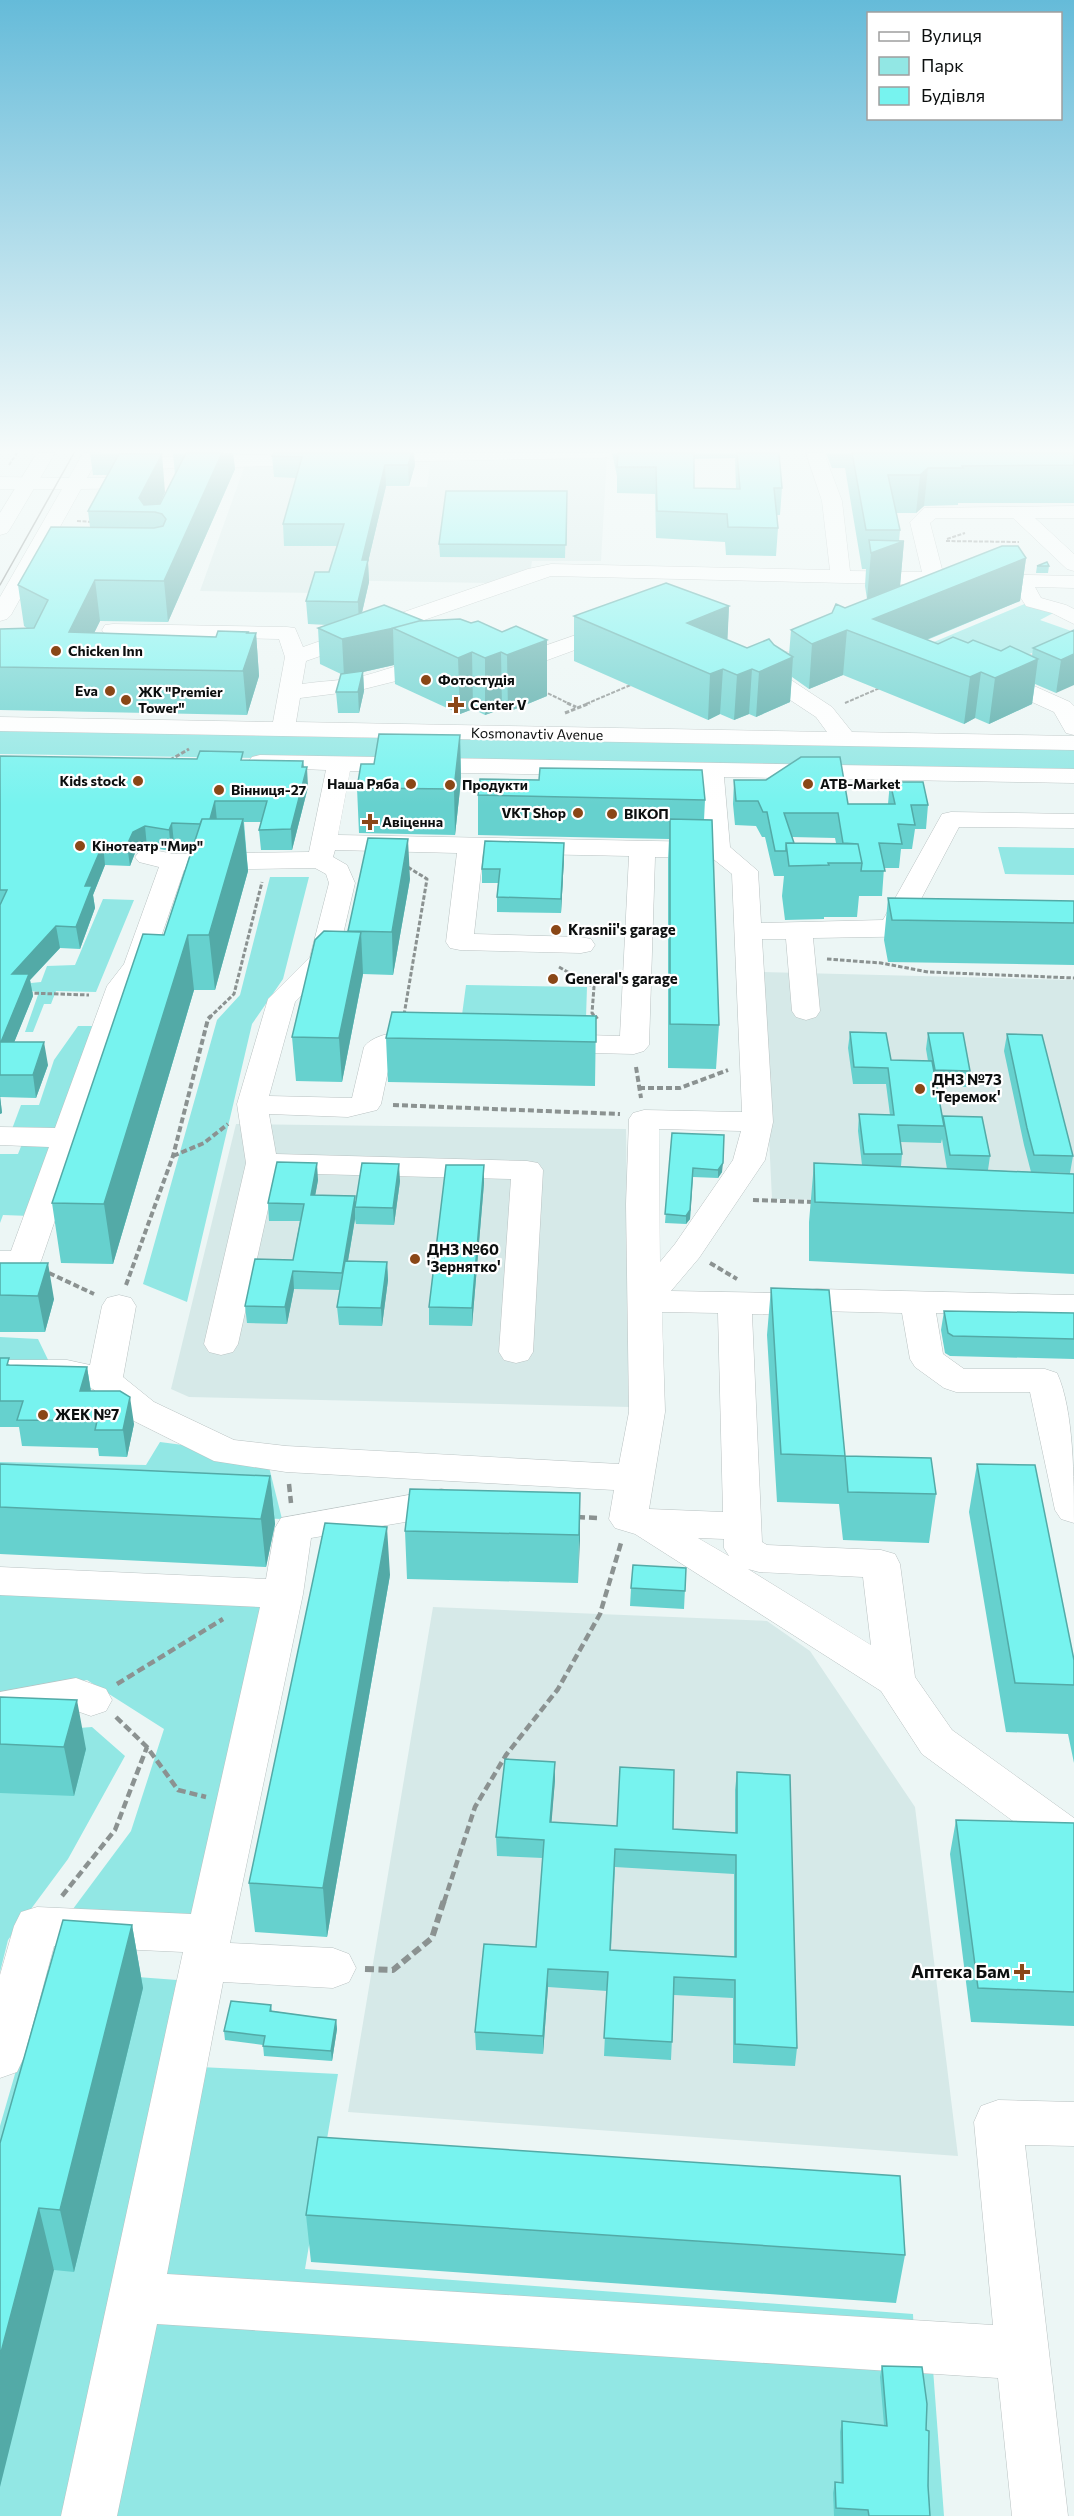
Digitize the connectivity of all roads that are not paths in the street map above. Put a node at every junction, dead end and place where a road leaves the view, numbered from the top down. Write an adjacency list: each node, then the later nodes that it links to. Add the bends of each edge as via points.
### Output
1 (20, 570): 12 (street)
2 (549, 570): 18 (street)
3 (568, 570): 6 (street)
4 (840, 570): 7 (street)
5 (928, 570): 10 (street)
6 (755, 575): 7 (street); 11 (street)
7 (841, 577): 10 (street)
8 (1021, 581): 9 (street); 10 (street, via 972,580); 13 (street, via 1033,602)
9 (1074, 582)
10 (931, 588)
11 (700, 595)
12 (0, 615)
13 (1074, 618)
14 (633, 620): 19 (street, via 500,670 471,666 420,668 356,684)
15 (113, 630): 18 (street, via 287,633)
16 (1074, 643): 21 (street, via 998,678 1062,707)
17 (808, 648): 24 (street, via 786,657 774,675 824,712)
18 (296, 657): 19 (street)
19 (290, 692): 22 (street)
20 (0, 724): 22 (street, Kosmonavtiv Avenue)
21 (1074, 728)
22 (283, 730): 23 (street, Kosmonavtiv Avenue)
23 (393, 732): 24 (street, Kosmonavtiv Avenue); 28 (street)
24 (846, 739): 25 (street, Kosmonavtiv Avenue)
25 (1074, 743)
26 (237, 762): 27 (street)
27 (339, 763): 28 (street); 35 (street)
28 (388, 764): 29 (street)
29 (711, 769): 30 (street); 34 (street)
30 (1074, 776)
31 (1074, 821): 36 (street, via 951,819)
32 (471, 845): 33 (street); 35 (street, via 366,843); 39 (street, via 460,942)
33 (642, 849): 34 (street); 43 (street, via 624,1045)
34 (718, 850): 38 (street, via 746,872)
35 (322, 851): 44 (street, via 338,870 342,883 323,960 282,999); 47 (street, via 268,861 161,859 137,966 121,986)
36 (893, 927): 37 (street); 40 (street, via 841,928)
37 (961, 928)
38 (748, 931): 40 (street); 45 (street)
39 (581, 945)
40 (801, 945): 41 (street)
41 (807, 1011)
42 (460, 1041): 44 (street, via 400,1040 379,1047 366,1104 348,1108)
43 (531, 1042)
44 (252, 1104): 48 (street)
45 (758, 1122): 50 (street, via 749,1160 687,1251); 50 (street, via 642,1107)
46 (0, 1136): 47 (street)
47 (68, 1138): 49 (street)
48 (262, 1163): 55 (street); 56 (street, via 527,1170)
49 (12, 1261)
50 (644, 1301): 52 (street); 59 (street, via 647,1412)
51 (917, 1302): 52 (street); 54 (street); 61 (street, via 927,1359 956,1380 1045,1381)
52 (735, 1303): 63 (street)
53 (118, 1306): 58 (street)
54 (1074, 1306)
55 (221, 1344)
56 (516, 1352)
57 (0, 1371): 58 (street, via 67,1371)
58 (105, 1380): 59 (street, via 141,1410 227,1452 286,1459)
59 (635, 1478): 62 (street)
60 (488, 1508): 65 (street, via 442,1502 294,1528)
61 (1074, 1510)
62 (636, 1520): 63 (street); 66 (street)
63 (742, 1526): 66 (street, via 743,1548 759,1558 881,1564)
64 (0, 1581): 65 (street)
65 (273, 1594): 70 (street, via 238,1805)
66 (895, 1680): 69 (street, via 937,1742 1062,1833)
67 (91, 1700): 68 (street, via 76,1694)
68 (0, 1707)
69 (1074, 1837)
70 (207, 1947): 71 (street); 72 (street, via 38,1926); 74 (street)
71 (333, 1968)
72 (0, 2057)
73 (1074, 2124): 75 (street, via 998,2122)
74 (138, 2297): 75 (street); 76 (street)
75 (1023, 2353): 77 (street)
76 (89, 2516)
77 (1040, 2516)

